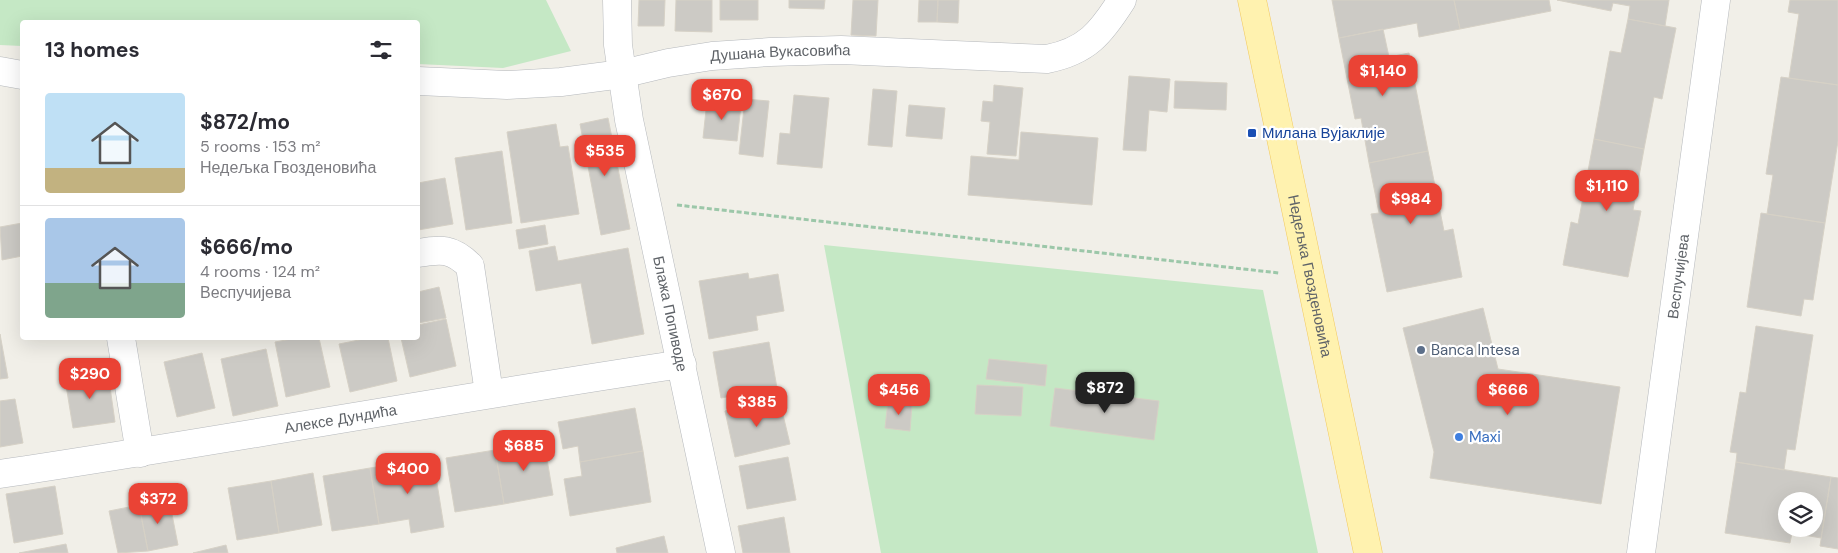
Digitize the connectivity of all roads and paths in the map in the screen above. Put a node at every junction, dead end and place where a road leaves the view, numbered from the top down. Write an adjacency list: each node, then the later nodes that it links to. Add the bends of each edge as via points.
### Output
1 (617, 0): 6 (street, Блажа Попиводе)
2 (1122, 0): 6 (street, Душана Вукасовића, via 1090,42 1064,55 1047,58 841,50 770,52 712,56)
3 (1252, 0): 11 (main road, Недељка Гвозденовића)
4 (1716, 0): 19 (street, Веспучијева)
5 (0, 71): 7 (street)
6 (622, 74): 8 (street, Душана Вукасовића, via 507,85); 9 (street, Блажа Попиводе)
7 (20, 75)
8 (420, 81)
9 (645, 202): 11 (path); 13 (street, Блажа Попиводе)
10 (420, 253): 14 (street, via 441,249 458,256 470,266)
11 (1310, 276): 18 (main road, Недељка Гвозденовића)
12 (121, 340): 15 (street)
13 (682, 364): 14 (street, Алексе Дундића); 17 (street, Блажа Попиводе)
14 (489, 393): 15 (street, Алексе Дундића)
15 (140, 453): 16 (street, Алексе Дундића)
16 (0, 474)
17 (721, 553)
18 (1369, 553)
19 (1642, 553)

